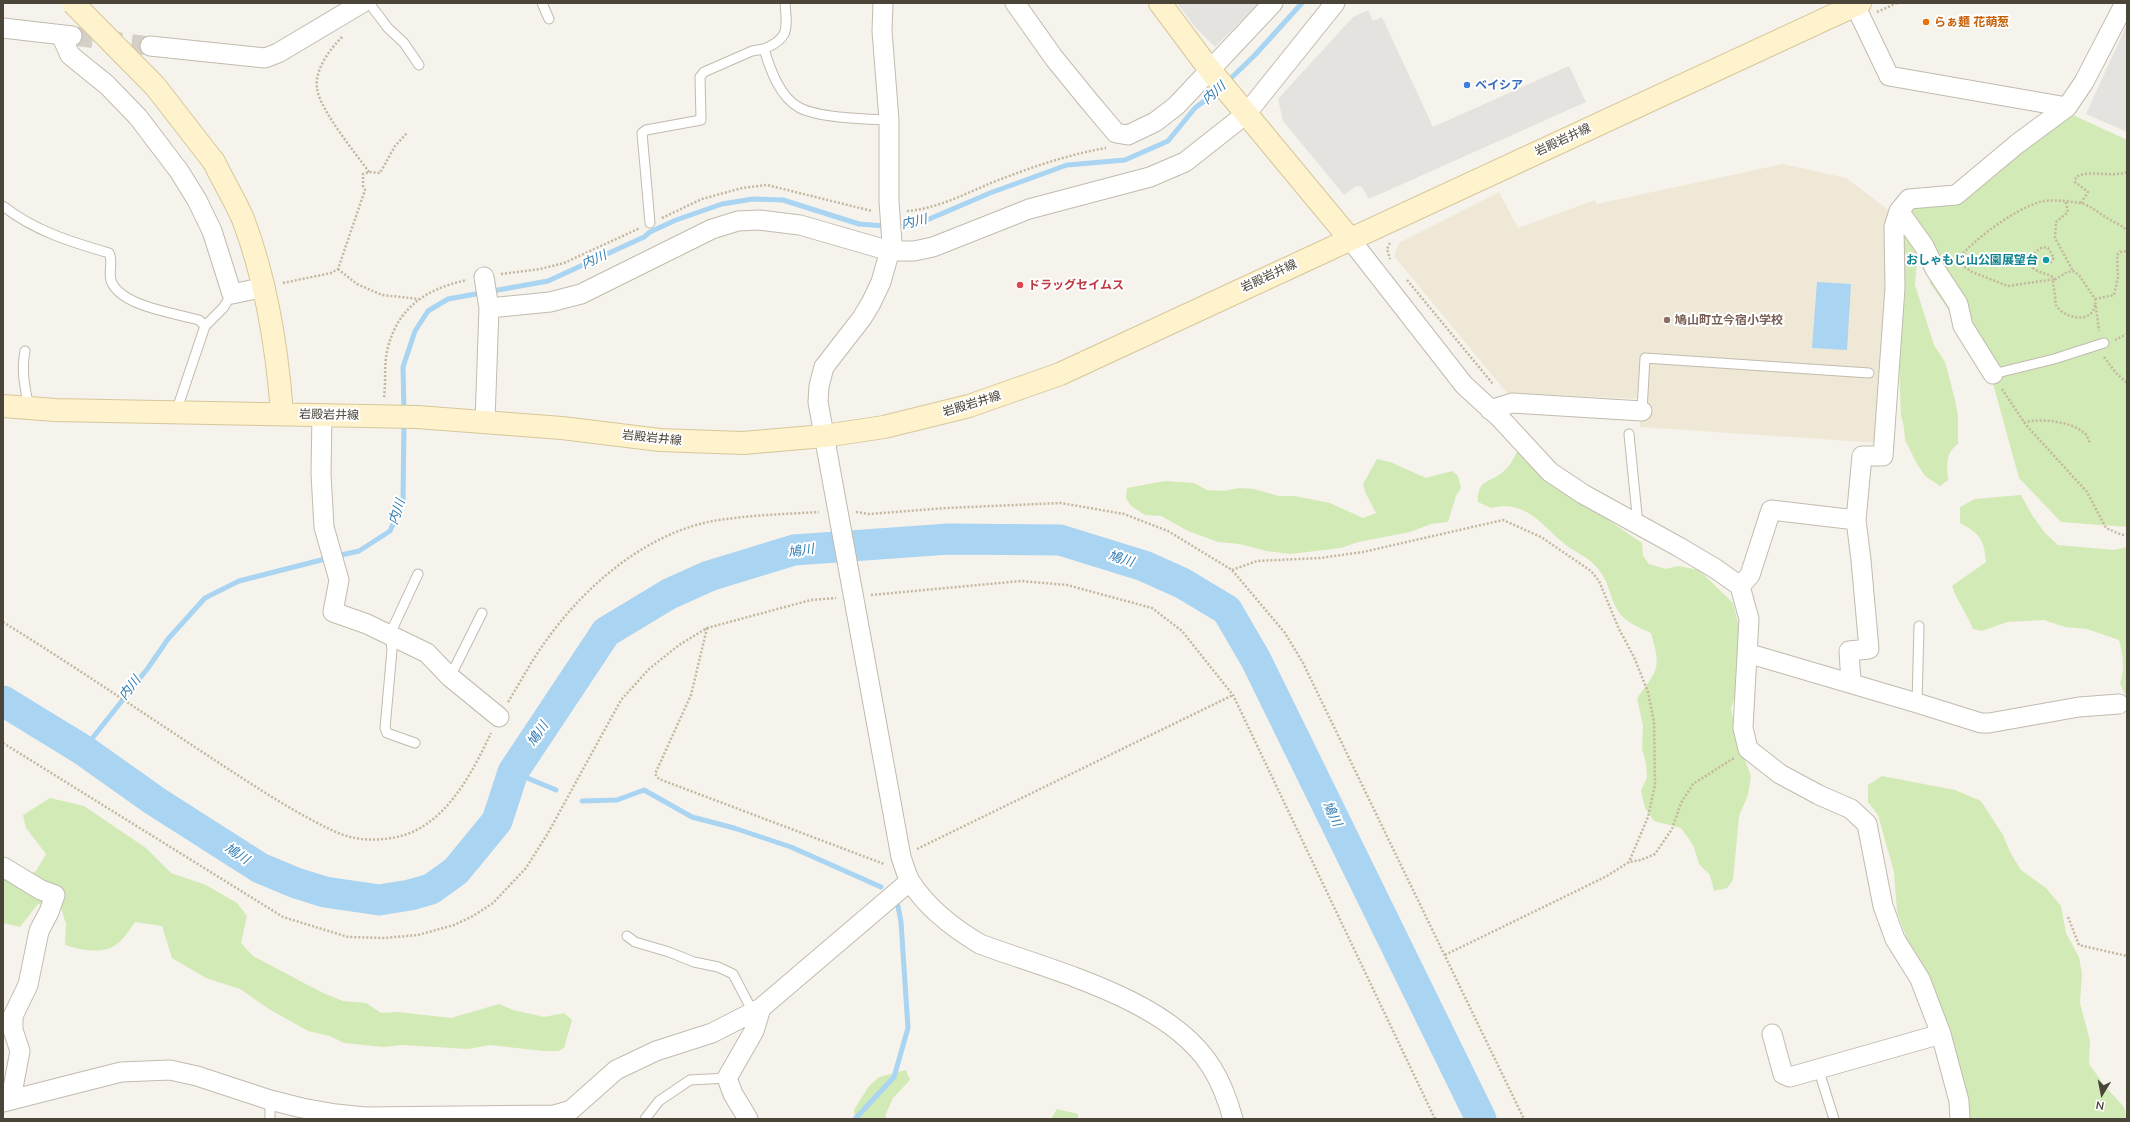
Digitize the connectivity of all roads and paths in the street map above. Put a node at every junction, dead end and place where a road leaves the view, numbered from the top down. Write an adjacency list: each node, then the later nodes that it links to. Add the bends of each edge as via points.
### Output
1 (73, 3): 46 (main road, bridge, via 154,86 214,162 242,218)
2 (362, 3): 17 (street, via 278,53 265,58)
3 (369, 3): 19 (lane, via 388,28 404,43)
4 (542, 3): 14 (lane)
5 (785, 3): 18 (lane, via 784,33 778,42)
6 (883, 3): 23 (street, via 882,31)
7 (1015, 3): 20 (street, via 1054,58 1116,133 1128,135 1155,122 1176,106)
8 (1160, 3): 20 (main road)
9 (1273, 3): 20 (street)
10 (1336, 3): 22 (street)
11 (1897, 3): 13 (path)
12 (2125, 3): 21 (street, via 2084,82)
13 (1858, 8): 21 (street, via 1889,76); 33 (main road, 岩殿岩井線)
14 (549, 19)
15 (3, 28): 47 (street, via 67,35 70,55 108,85 138,117 180,171 197,200 212,231)
16 (346, 33): 25 (path, via 334,46 320,69 317,87 324,107)
17 (150, 46)
18 (764, 49): 23 (lane, via 778,84 786,96 800,108 829,115); 31 (lane, via 752,51 704,72 700,77 701,120 646,130 642,133)
19 (419, 65)
20 (1210, 70): 22 (main road)
21 (2067, 107): 30 (street, via 2017,144 1956,195 1909,200)
22 (1246, 114): 33 (main road); 35 (street, via 1185,162 1150,177 1029,209 933,247 914,250)
23 (889, 120): 35 (street)
24 (407, 133): 25 (path, via 395,146 380,173)
25 (369, 172): 41 (path, via 363,174 365,190)
26 (2127, 172): 28 (path, via 2113,176 2086,174 2076,177 2074,182 2088,192)
27 (2066, 202): 28 (path); 39 (path, via 2041,202 2021,211 1983,234); 42 (path, via 2068,212 2056,222 2055,238)
28 (2081, 203): 32 (path, via 2124,226)
29 (3, 206): 52 (lane, via 34,227 61,239 110,253 112,259 109,276 122,296 134,302 199,320)
30 (1899, 211): 57 (street, via 1924,246 1935,269 1958,304 1963,326); 73 (street, via 1894,227 1895,288 1883,456 1862,456)
31 (650, 223)
32 (2127, 231)
33 (1350, 239): 62 (street, via 1464,385); 70 (main road, 岩殿岩井線, via 1060,374 969,406 884,427)
34 (1392, 240): 40 (path, via 1387,249 1389,258)
35 (891, 247): 51 (street, via 800,225 760,220 738,221 712,229 581,294 550,302); 70 (street, via 881,282 871,303 824,367 818,402)
36 (2127, 251): 48 (path, via 2116,255 2118,277 2114,295)
37 (1950, 257): 39 (path)
38 (2046, 261): 45 (path, via 2051,262 2054,258 2048,248 2043,247 2032,258 2033,268)
39 (1955, 262): 45 (path, via 1972,272 2008,286)
40 (1394, 263)
41 (338, 269): 46 (path, via 331,273); 49 (path, via 357,284 382,295)
42 (2073, 271): 45 (path); 48 (path)
43 (1403, 275): 59 (path, via 1485,377)
44 (484, 277): 51 (street)
45 (2055, 279): 50 (path, via 2053,281 2056,305 2067,315 2086,316 2093,312)
46 (265, 287): 47 (street); 65 (main road, via 278,368)
47 (232, 294): 52 (lane, via 223,308)
48 (2095, 299): 50 (path)
49 (419, 300)
50 (2095, 305): 53 (path)
51 (489, 308): 67 (street)
52 (205, 326): 64 (lane)
53 (2104, 344): 54 (lane)
54 (2094, 346): 57 (lane); 58 (path)
55 (25, 351): 61 (lane, via 22,365)
56 (1869, 373): 63 (lane, via 1646,358)
57 (1993, 374): 68 (path)
58 (2127, 383)
59 (1512, 403): 62 (street); 63 (street)
60 (3, 406): 61 (main road, 岩殿岩井線)
61 (29, 408): 64 (main road, 岩殿岩井線)
62 (1490, 410): 74 (street, via 1550,472)
63 (1642, 411)
64 (176, 412): 65 (main road, 岩殿岩井線)
65 (282, 413): 66 (main road, 岩殿岩井線)
66 (322, 414): 67 (main road, 岩殿岩井線); 84 (street, via 321,474 324,528 339,580 333,612)
67 (485, 421): 70 (main road, 岩殿岩井線, via 702,443 743,443)
68 (2024, 423): 71 (path, via 2044,420 2077,428 2087,435); 75 (path, via 2087,492 2106,528 2122,535)
69 (1630, 434): 74 (lane)
70 (824, 436): 72 (street)
71 (2090, 442)
72 (839, 510): 76 (path, via 869,514 1061,504 1124,514 1168,531); 79 (street); 91 (path, via 718,520 659,540 637,552 573,607 543,645)
73 (1856, 520): 78 (street, via 1770,510 1750,575); 87 (street, via 1869,649 1849,652)
74 (1638, 526): 78 (street, via 1698,558)
75 (2127, 534)
76 (1232, 570): 96 (path, via 1257,561 1320,558 1363,552 1503,520 1540,537 1592,571 1634,657 1648,692 1654,722 1655,784 1648,817); 101 (path, via 1285,633 1303,663)
77 (418, 574): 84 (lane)
78 (1740, 586): 85 (street, via 1749,619)
79 (853, 597): 83 (path, via 811,600); 88 (path, via 1021,581 1067,585 1152,608 1182,631); 95 (street)
80 (482, 614): 86 (lane)
81 (3, 622): 91 (path, via 77,667 264,792 339,833 363,840 392,838 411,833 447,806 472,772)
82 (1919, 626): 89 (lane)
83 (707, 628): 92 (path, via 679,645 649,669 621,700 548,833 521,873 493,903 454,925 418,935 384,938 348,937 283,917); 95 (path, via 691,695 656,774 659,779 886,864)
84 (390, 634): 86 (street, via 426,653); 93 (lane, via 392,650 385,728 387,733)
85 (1747, 653): 87 (street); 94 (street, via 1743,728)
86 (450, 676): 91 (street)
87 (1851, 683): 89 (street)
88 (1233, 695): 95 (path); 114 (path)
89 (1918, 703): 90 (street, via 1989,724 2079,707)
90 (2119, 704)
91 (499, 717)
92 (3, 743)
93 (415, 743)
94 (1748, 749): 96 (path, via 1693,784 1681,803 1672,829 1655,854); 105 (street, via 1780,774 1851,809 1867,824 1883,906 1895,939 1920,979)
95 (901, 857): 98 (street)
96 (1629, 862): 101 (path, via 1607,876)
97 (3, 867): 109 (street, via 41,890 55,895 39,931 28,985 13,1016 13,1030 20,1051)
98 (910, 881): 103 (street); 113 (street, via 944,920 980,944 1114,993 1181,1033 1212,1067 1223,1087)
99 (2068, 917): 102 (path, via 2079,945)
100 (627, 936): 103 (lane, via 635,942 733,974)
101 (1445, 955): 115 (path)
102 (2127, 956)
103 (757, 1010): 107 (street, via 754,1031); 108 (street, via 712,1033 656,1051 616,1070 571,1110 554,1115 365,1117 336,1114)
104 (1772, 1034): 106 (street, via 1782,1074 1790,1077)
105 (1941, 1034): 106 (street); 117 (street, via 1959,1102)
106 (1818, 1068): 116 (lane)
107 (727, 1078): 111 (lane, via 690,1080 659,1101); 112 (street)
108 (270, 1100): 109 (street, via 197,1076 170,1070 144,1070 121,1072); 110 (lane)
109 (8, 1101)
110 (270, 1119)
111 (645, 1119)
112 (748, 1119)
113 (1232, 1119)
114 (1435, 1119)
115 (1524, 1119)
116 (1834, 1119)
117 (1960, 1119)

